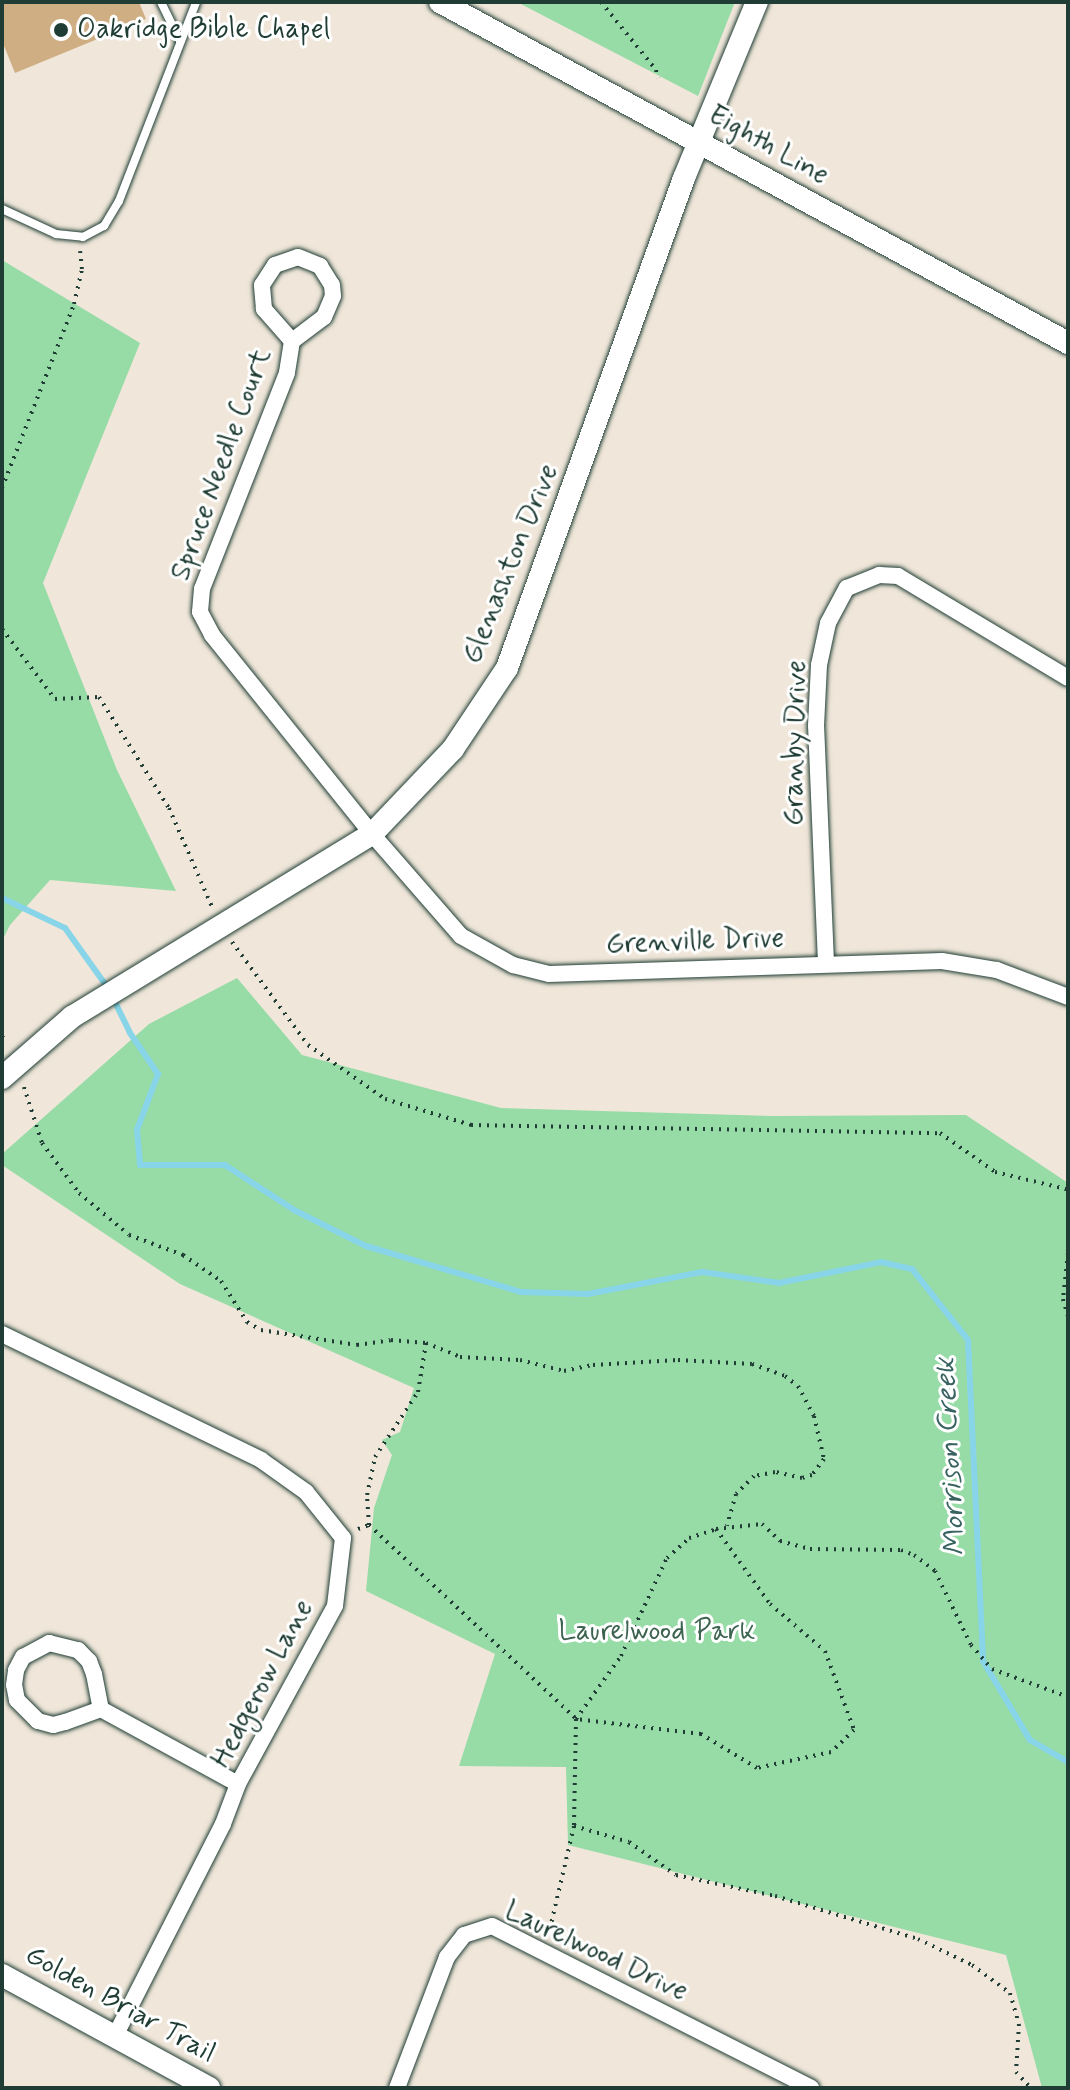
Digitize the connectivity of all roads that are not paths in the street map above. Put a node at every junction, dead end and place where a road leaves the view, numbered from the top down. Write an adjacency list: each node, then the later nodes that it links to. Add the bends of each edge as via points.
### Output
1 (161, 2): 5 (lane)
2 (196, 2): 5 (lane)
3 (757, 2): 6 (street, Glenashton Drive)
4 (450, 4): 6 (street, Eighth Line)
5 (180, 41): 7 (lane, via 119,201 104,226 79,237 56,234)
6 (699, 142): 9 (street, Eighth Line); 11 (street, Glenashton Drive, via 507,668 453,749)
7 (2, 209)
8 (292, 341): 8 (street, Spruce Needle Court, via 324,317 333,296 320,266 298,257 275,265 262,285 264,309); 11 (street, Spruce Needle Court, via 287,373 202,589 200,612 212,635)
9 (1068, 343)
10 (1068, 678): 12 (street, Granby Drive, via 898,576 879,575 847,588 828,623 819,665 816,726)
11 (372, 834): 12 (street, Grenville Drive, via 461,936 513,965 549,974); 14 (street, Glenashton Drive, via 72,1017)
12 (826, 963): 13 (street, Grenville Drive, via 942,961 997,970)
13 (1068, 997)
14 (12, 1081)
15 (2, 1334): 17 (street, Hedgerow Lane, via 261,1460 306,1492 343,1538 335,1606)
16 (101, 1709): 16 (street, via 89,1661 78,1650 49,1643 23,1657 16,1670 17,1700 38,1721 53,1725); 17 (street)
17 (238, 1784): 19 (street, Hedgerow Lane, via 223,1824)
18 (2, 1975): 19 (street, Golden Briar Trail)
19 (115, 2036): 20 (street, Golden Briar Trail)
20 (209, 2088)
21 (397, 2088): 22 (street, Laurelwood Drive, via 447,1957 464,1935 492,1926)
22 (811, 2088)

